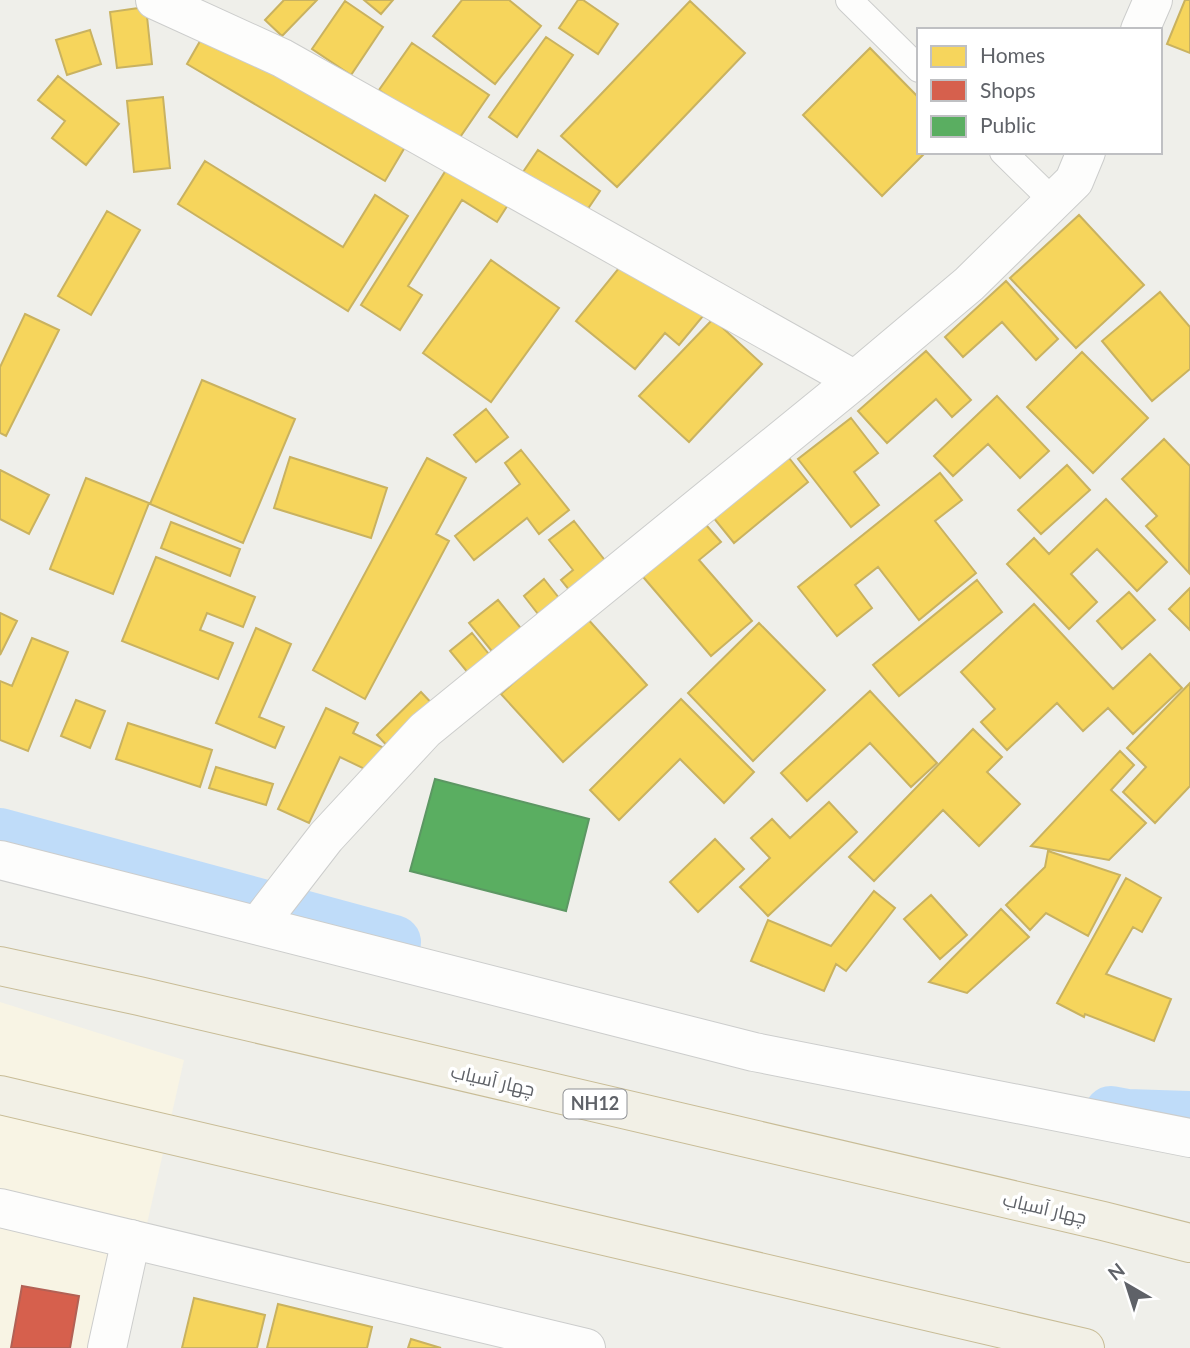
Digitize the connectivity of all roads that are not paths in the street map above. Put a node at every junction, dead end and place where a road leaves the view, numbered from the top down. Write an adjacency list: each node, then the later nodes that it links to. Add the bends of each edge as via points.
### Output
1 (155, 0): 9 (street, via 282,58)
2 (849, 0): 5 (lane)
3 (1153, 0): 4 (street)
4 (1141, 28)
5 (917, 67)
6 (1005, 154): 8 (lane)
7 (1085, 154): 8 (street, via 1073,181)
8 (1053, 201): 9 (street, via 969,284)
9 (856, 380): 11 (street, via 425,730 326,837)
10 (0, 860): 11 (street)
11 (258, 925): 14 (street, via 754,1052)
12 (0, 966): 17 (highway, چهار آسیاب / NH12)
13 (0, 1095): 20 (highway)
14 (1190, 1139)
15 (0, 1208): 16 (street)
16 (131, 1239): 18 (street); 19 (street)
17 (1190, 1244)
18 (107, 1348)
19 (586, 1348)
20 (1085, 1348)

